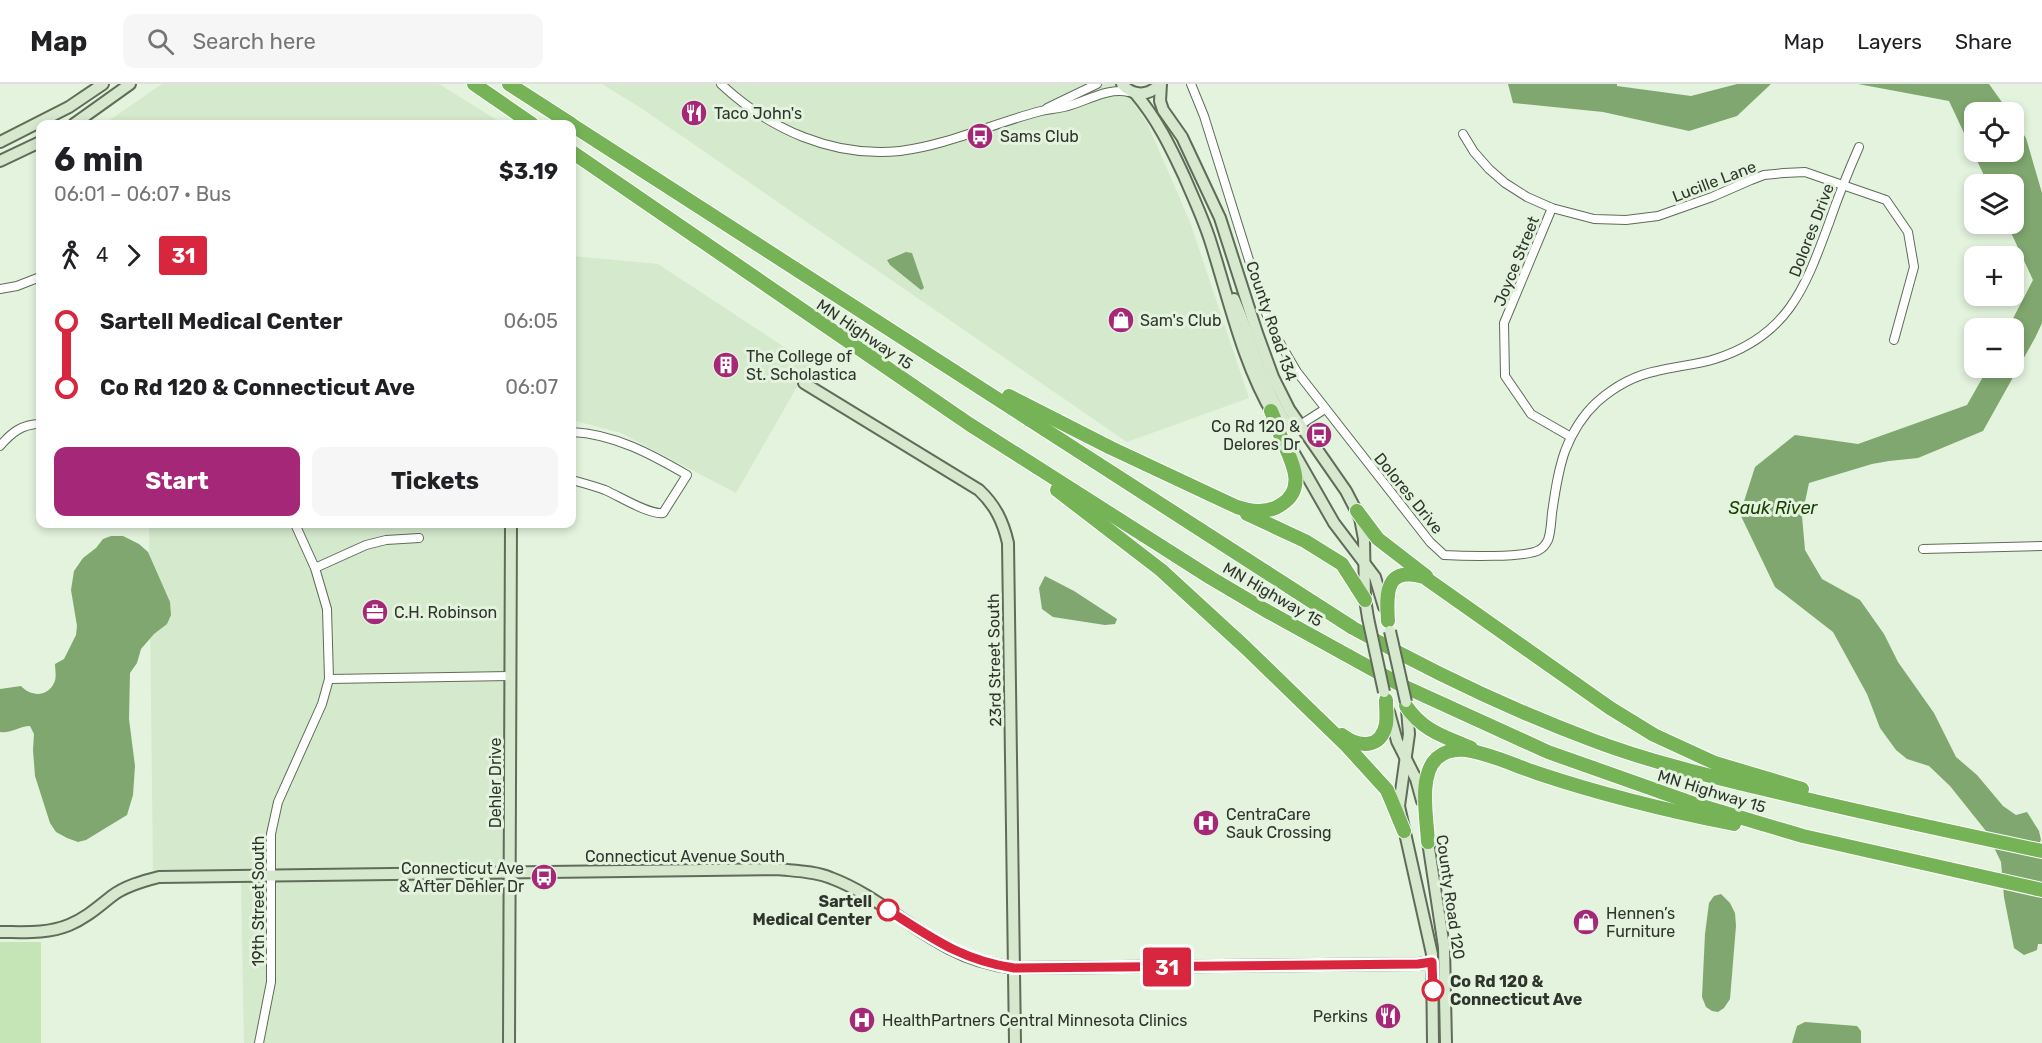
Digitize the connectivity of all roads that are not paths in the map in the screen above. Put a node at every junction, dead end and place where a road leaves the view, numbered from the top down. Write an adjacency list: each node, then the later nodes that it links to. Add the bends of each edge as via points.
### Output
1 (103, 84): 12 (street)
2 (130, 84): 13 (street)
3 (474, 84): 14 (highway)
4 (509, 84): 15 (highway, MN Highway 15)
5 (721, 84): 11 (street, via 779,127 834,147 861,150 900,151 931,145)
6 (1097, 84): 11 (street)
7 (1122, 84): 10 (street, County Road 134)
8 (1161, 84): 10 (street, via 1149,93); 35 (street, County Road 134, via 1163,110 1182,137 1208,189 1229,242 1264,356 1281,395)
9 (1191, 84): 32 (street, Dolores Drive, via 1270,323 1297,372)
10 (1133, 93): 11 (street, via 1119,89); 26 (street, County Road 134, via 1162,130 1197,205)
11 (1044, 110)
12 (43, 120)
13 (81, 120)
14 (526, 120)
15 (563, 120)
16 (36, 124): 19 (street)
17 (576, 128): 30 (highway, MN Highway 15)
18 (1463, 134): 25 (street, Lucille Lane, via 1474,152 1505,183)
19 (0, 142)
20 (36, 144): 23 (street)
21 (1859, 147): 24 (street, Dolores Drive)
22 (576, 155): 34 (highway, MN Highway 15)
23 (0, 161)
24 (1843, 184): 25 (street, Lucille Lane, via 1805,172 1764,175 1658,216 1626,220 1594,219); 29 (street, Lucille Lane, via 1886,200 1908,232 1914,267); 38 (street, Dolores Drive, via 1810,273 1781,319 1732,353 1656,371 1624,384 1597,403)
25 (1552, 208): 38 (street, Joyce Street, via 1504,323 1505,376 1531,414)
26 (1217, 263): 33 (street, County Road 134, via 1246,355); 35 (street, via 1270,393 1286,421)
27 (36, 279): 28 (street)
28 (0, 289)
29 (1894, 340)
30 (926, 352): 41 (highway, via 1074,430); 61 (highway, MN Highway 15, via 1353,628 1425,668 1593,741 1698,774)
31 (804, 383): 71 (street, 23rd Street South, via 979,489 991,501 1004,528 1008,543)
32 (1325, 410): 35 (street); 38 (street, Dolores Drive, via 1444,555 1525,554 1545,545 1560,468)
33 (1271, 411): 41 (highway, via 1294,465 1294,490 1285,502 1266,511 1248,510); 48 (street, County Road 134, via 1334,523)
34 (969, 424): 58 (highway, via 1161,570); 63 (highway, MN Highway 15, via 1211,578 1401,685 1548,752 1665,794)
35 (1300, 424): 42 (street, County Road 134)
36 (36, 425): 39 (street, via 15,430)
37 (576, 432): 40 (street, via 621,442 687,475 660,514)
38 (1571, 437)
39 (0, 446)
40 (576, 481)
41 (1202, 490): 51 (highway, via 1334,558 1349,572)
42 (1357, 511): 48 (street, County Road 134); 50 (highway, via 1378,539)
43 (297, 528): 49 (street, 19th Street South)
44 (511, 528): 54 (street, Dehler Drive)
45 (420, 538): 49 (street, via 366,545)
46 (2042, 546): 47 (street)
47 (1923, 549)
48 (1365, 562): 51 (street, County Road 134); 53 (street, County Road 134, via 1375,577)
49 (315, 568): 55 (street, 19th Street South, via 327,609)
50 (1432, 582): 53 (highway, via 1412,574 1396,578 1387,593); 61 (highway, via 1654,735 1715,762)
51 (1365, 600): 52 (street, County Road 134)
52 (1368, 618): 56 (street, County Road 120, bridge)
53 (1389, 626): 57 (street, County Road 120, bridge)
54 (510, 676): 55 (street); 66 (street, Dehler Drive)
55 (329, 679): 67 (street, 19th Street South, via 322,704 278,802 271,834)
56 (1385, 696): 58 (highway, via 1386,726 1380,739 1373,743 1349,741); 60 (street, County Road 120)
57 (1406, 704): 59 (highway, via 1428,730); 60 (street, County Road 120, via 1410,726)
58 (1318, 718): 62 (highway, via 1387,790)
59 (1490, 755): 63 (highway, via 1540,774 1695,816); 64 (highway, via 1452,750 1430,766 1425,793)
60 (1405, 759): 62 (street, County Road 120, via 1399,806); 64 (street, County Road 120, via 1422,798)
61 (1927, 828): 65 (highway, MN Highway 15)
62 (1404, 831): 70 (street, County Road 120)
63 (1809, 837): 68 (highway, MN Highway 15)
64 (1428, 842): 76 (street, County Road 120, via 1444,947)
65 (2042, 851)
66 (511, 872): 67 (street, Connecticut Avenue South); 71 (street, Connecticut Avenue South, via 804,871 830,877 857,890 948,948 980,962); 73 (street, Dehler Drive)
67 (270, 875): 69 (street, Connecticut Avenue South, via 159,877 122,891 69,925 51,931); 72 (street, 19th Street South, via 271,982)
68 (2042, 890)
69 (0, 932)
70 (1432, 962): 71 (street, Connecticut Avenue South); 75 (street, County Road 120)
71 (1014, 968): 74 (street, 23rd Street South)
72 (259, 1043)
73 (509, 1043)
74 (1014, 1043)
75 (1433, 1043)
76 (1446, 1043)

